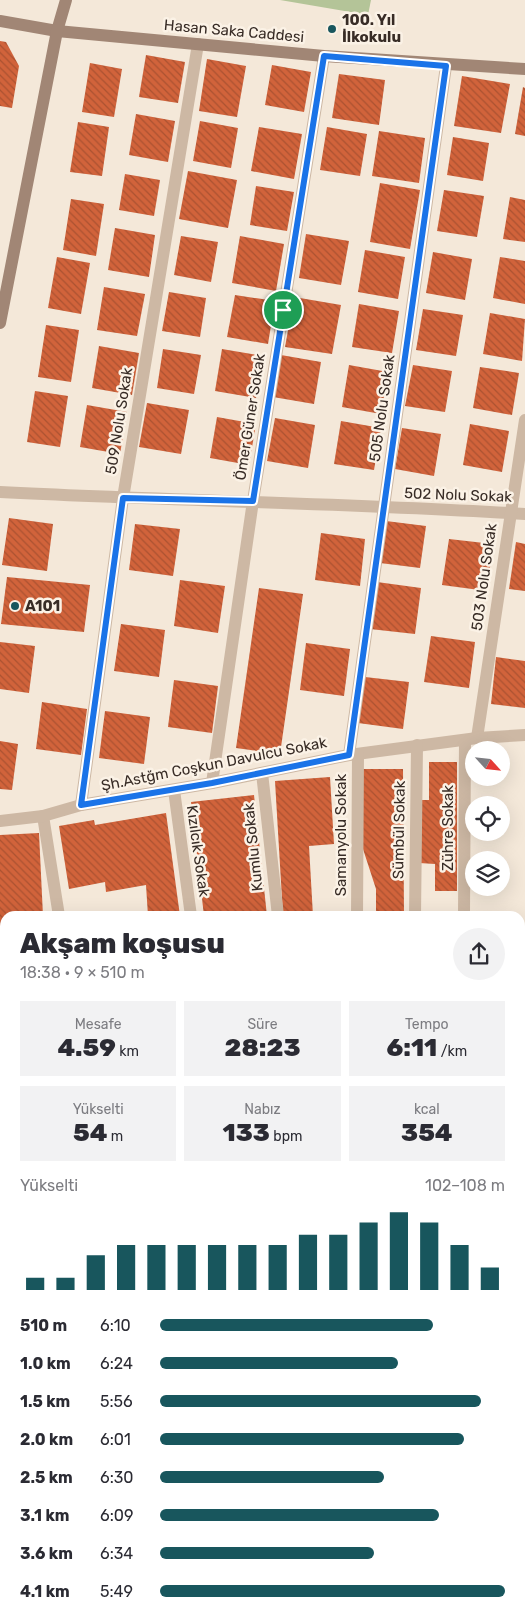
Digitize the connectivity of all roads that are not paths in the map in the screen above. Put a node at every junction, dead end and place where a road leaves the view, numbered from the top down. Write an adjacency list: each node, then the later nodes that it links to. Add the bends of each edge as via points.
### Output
1 (66, 0): 3 (street)
2 (0, 22): 3 (street, Hasan Saka Caddesi)
3 (57, 31): 4 (street, Hasan Saka Caddesi); 8 (street)
4 (198, 44): 5 (street, Hasan Saka Caddesi); 12 (street, 509 Nolu Sokak)
5 (324, 56): 6 (street, Hasan Saka Caddesi); 13 (street, Ömer Güner Sokak)
6 (446, 66): 7 (street, Hasan Saka Caddesi); 14 (street, 505 Nolu Sokak)
7 (525, 70)
8 (4, 277): 9 (street)
9 (0, 323)
10 (525, 420): 15 (street, 503 Nolu Sokak)
11 (0, 492): 12 (street, 502 Nolu Sokak)
12 (123, 498): 13 (street, 502 Nolu Sokak); 24 (street, 509 Nolu Sokak)
13 (253, 501): 14 (street, 502 Nolu Sokak); 22 (street, Ömer Güner Sokak)
14 (385, 508): 15 (street, 502 Nolu Sokak); 20 (street, 505 Nolu Sokak)
15 (510, 513): 16 (street, 502 Nolu Sokak); 18 (street, 503 Nolu Sokak)
16 (525, 514)
17 (525, 735): 18 (street, Şh.Astğm Coşkun Davulcu Sokak)
18 (471, 739): 19 (street, Şh.Astğm Coşkun Davulcu Sokak); 32 (street, Zühre Sokak)
19 (417, 745): 20 (street, Şh.Astğm Coşkun Davulcu Sokak); 31 (street, Sümbül Sokak)
20 (354, 755): 21 (street, Şh.Astğm Coşkun Davulcu Sokak); 30 (street, Samanyolu Sokak)
21 (262, 773): 22 (street, Şh.Astğm Coşkun Davulcu Sokak); 29 (street, Kumlu Sokak)
22 (212, 783): 23 (street, Şh.Astğm Coşkun Davulcu Sokak)
23 (174, 790): 24 (street, Şh.Astğm Coşkun Davulcu Sokak); 28 (street, Kızılcık Sokak)
24 (81, 805): 25 (street, Şh.Astğm Coşkun Davulcu Sokak)
25 (43, 816): 26 (street, Şh.Astğm Coşkun Davulcu Sokak); 27 (street)
26 (0, 820)
27 (58, 911)
28 (190, 911)
29 (277, 911)
30 (357, 911)
31 (415, 911)
32 (464, 911)

